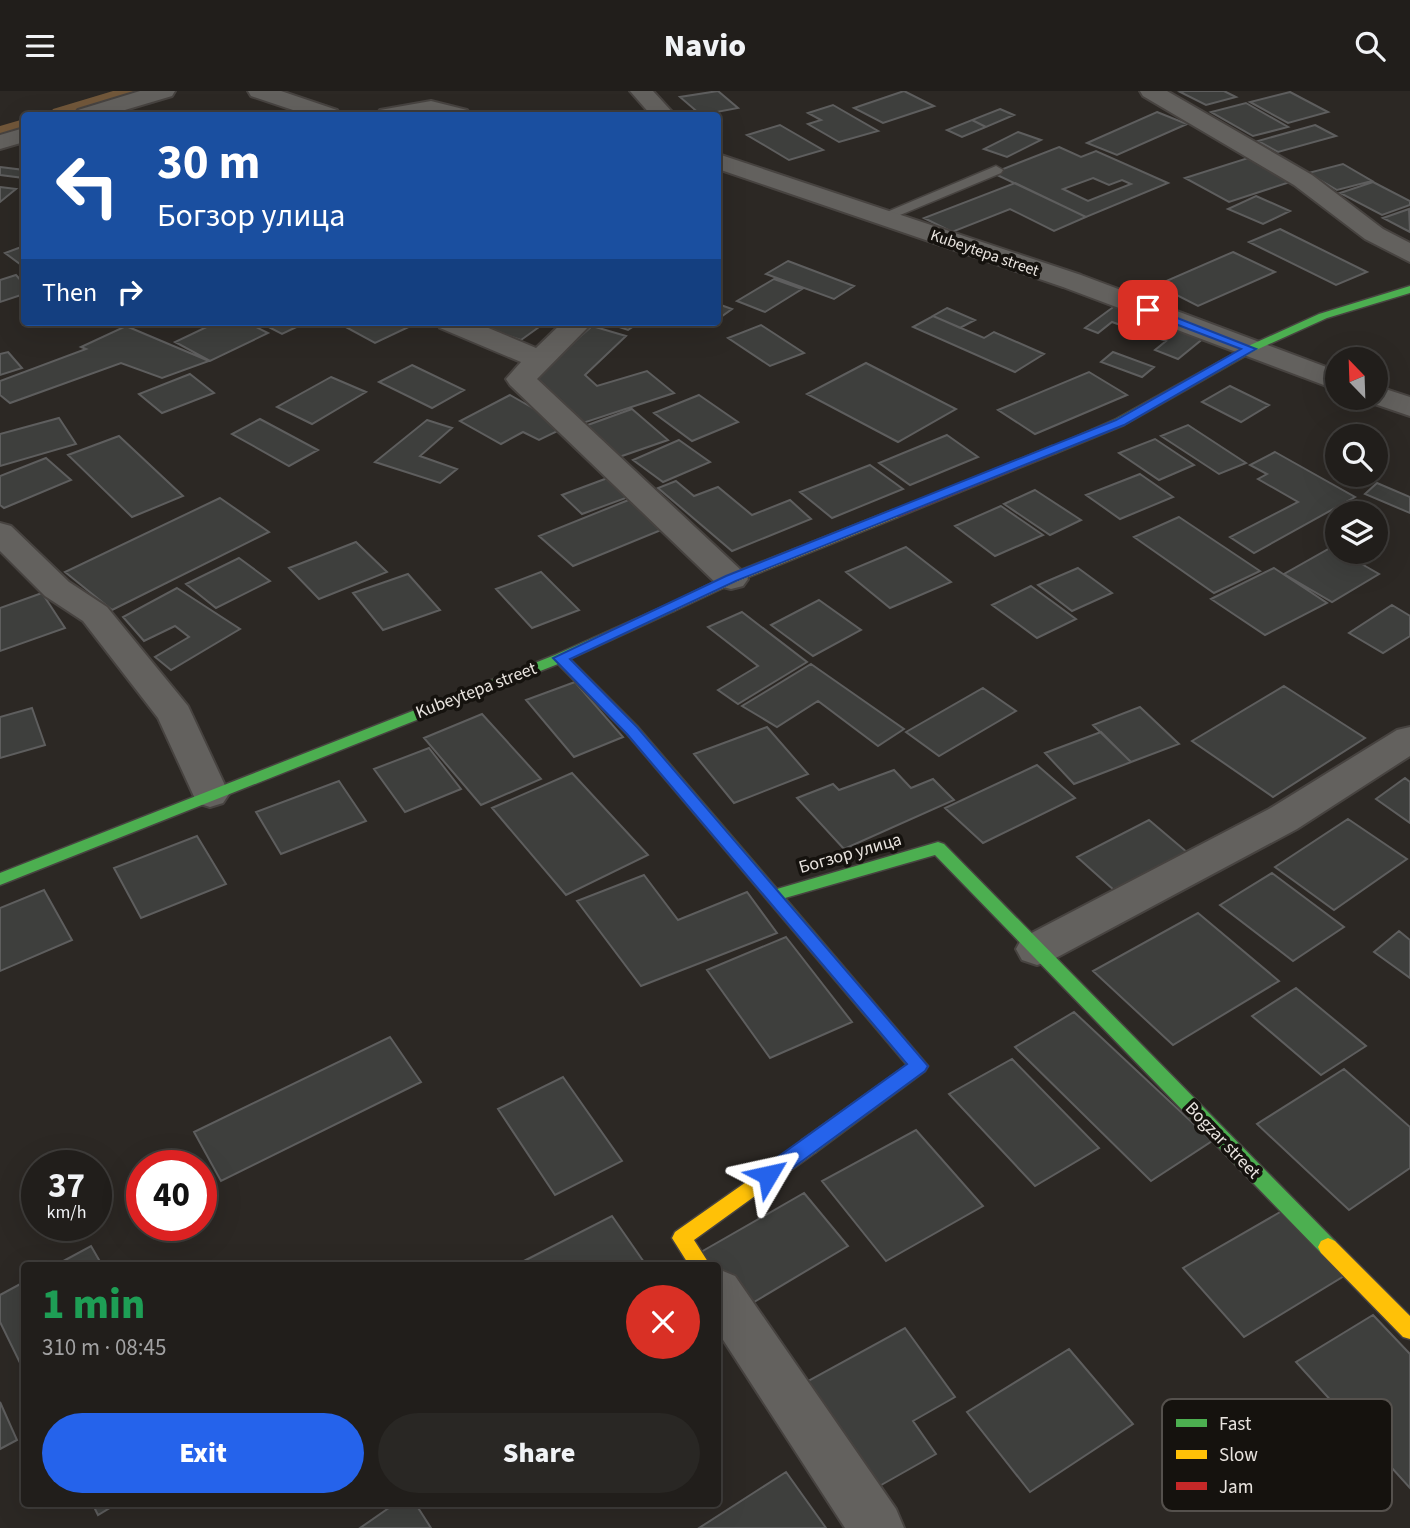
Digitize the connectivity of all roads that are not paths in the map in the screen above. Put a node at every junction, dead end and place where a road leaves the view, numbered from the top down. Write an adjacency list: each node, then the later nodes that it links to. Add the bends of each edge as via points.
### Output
1 (164, 91): 5 (street)
2 (259, 91): 6 (street)
3 (641, 91): 9 (street)
4 (1151, 91): 15 (street, via 1303,180 1374,234)
5 (96, 112)
6 (320, 112)
7 (406, 112): 8 (street, via 431,108)
8 (447, 112)
9 (660, 112)
10 (21, 136): 11 (street)
11 (0, 142)
12 (721, 162): 14 (street, Kubeytepa street)
13 (996, 170): 14 (lane)
14 (883, 217): 19 (street, Kubeytepa street, via 1072,281)
15 (1410, 254)
16 (1410, 289): 19 (street, Kubeytepa street, via 1323,316)
17 (460, 326): 20 (street)
18 (575, 326): 20 (street)
19 (1250, 349): 21 (street, Kubeytepa street); 25 (street, Kubeytepa street, via 1120,422)
20 (538, 359): 25 (street, via 520,379)
21 (1325, 376)
22 (1388, 399): 23 (street)
23 (1410, 407)
24 (0, 533): 28 (street, via 57,589 95,614 175,714)
25 (731, 579): 26 (street, Kubeytepa street)
26 (560, 658): 28 (street, Kubeytepa street); 30 (street, via 632,730)
27 (1410, 739): 31 (street, via 1283,819)
28 (210, 794): 29 (street, Kubeytepa street)
29 (0, 879)
30 (773, 896): 31 (street, Bogzar street, via 937,848); 32 (street, via 919,1066 682,1238)
31 (1037, 949): 34 (street, Bogzar street)
32 (698, 1262)
33 (721, 1295): 35 (street)
34 (1410, 1330)
35 (877, 1528)

